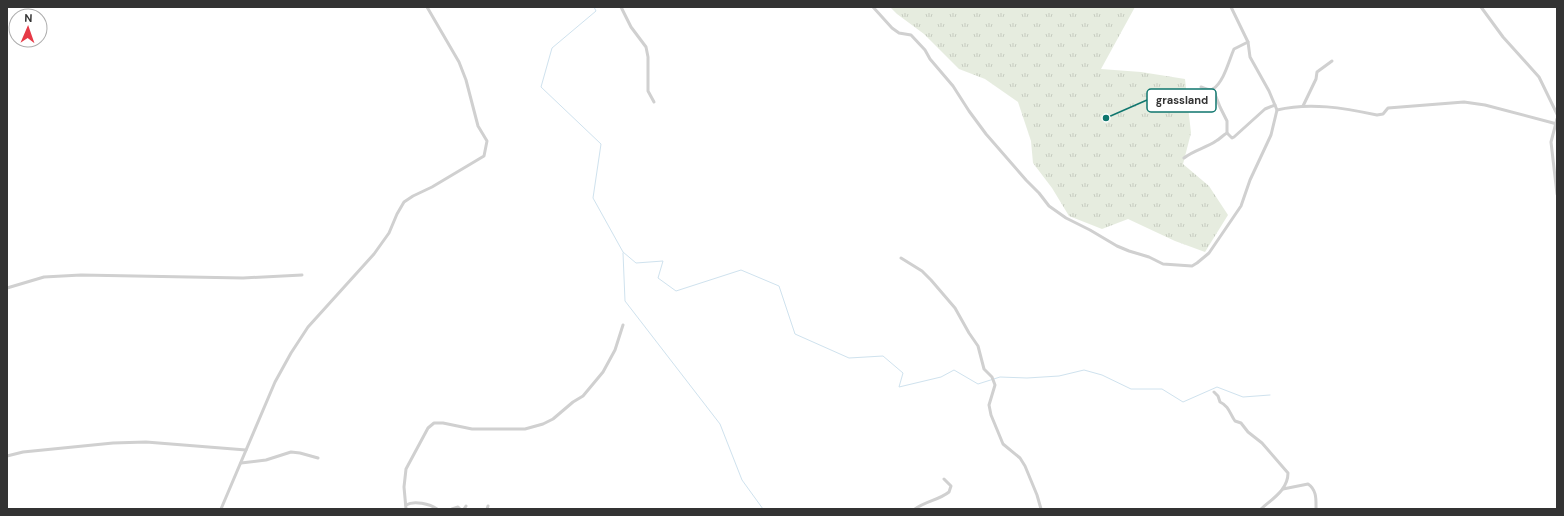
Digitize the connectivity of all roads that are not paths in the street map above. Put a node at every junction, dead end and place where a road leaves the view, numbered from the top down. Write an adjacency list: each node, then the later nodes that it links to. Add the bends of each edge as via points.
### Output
1 (427, 7): 24 (street, via 455,53 465,77 474,114 487,141 484,156 404,202 389,233 374,254 317,316 291,353 275,382)
2 (621, 7): 10 (street, via 631,27 646,47 648,91)
3 (873, 7): 13 (street, via 892,28 899,33 911,35 925,50 969,112 1048,206 1117,246 1163,264 1192,266 1209,253 1241,206 1271,134)
4 (1231, 7): 6 (street)
5 (1481, 7): 14 (street, via 1503,37 1539,77)
6 (1248, 42): 9 (street, via 1234,49 1223,78); 11 (street, via 1250,57)
7 (1332, 60): 12 (street, via 1317,72)
8 (1201, 87): 9 (street)
9 (1213, 89): 16 (street, via 1227,121)
10 (654, 102)
11 (1275, 105): 13 (street); 16 (street, via 1265,109 1234,137)
12 (1303, 106): 13 (street); 15 (street, via 1377,115 1383,114 1388,108 1464,102)
13 (1277, 110)
14 (1557, 114)
15 (1556, 122): 18 (street, via 1551,142)
16 (1227, 133): 17 (street, via 1216,142)
17 (1184, 158)
18 (1557, 194)
19 (901, 258): 36 (street, via 922,270 931,280 955,308 978,346 984,369 992,377 995,385 989,405 990,415 1003,444 1020,458 1025,466)
20 (302, 275): 21 (street, via 243,278 81,275 44,277)
21 (7, 288)
22 (623, 325): 30 (street, via 615,350 603,372 583,396 553,419 525,429 472,429 443,423 428,428 406,470)
23 (1214, 392): 29 (street, via 1235,421 1241,423 1262,443 1288,473)
24 (246, 450): 25 (street, via 133,442 23,452); 27 (street)
25 (7, 456)
26 (318, 458): 27 (street, via 291,452 266,460)
27 (240, 463): 31 (street)
28 (944, 479): 35 (street, via 951,486 949,492)
29 (1283, 489): 37 (street); 38 (street, via 1308,484 1315,491)
30 (406, 507): 32 (street, via 413,502)
31 (221, 509)
32 (437, 509)
33 (452, 509): 34 (street, via 458,506)
34 (460, 509)
35 (915, 509)
36 (1041, 509)
37 (1260, 509)
38 (1316, 509)

